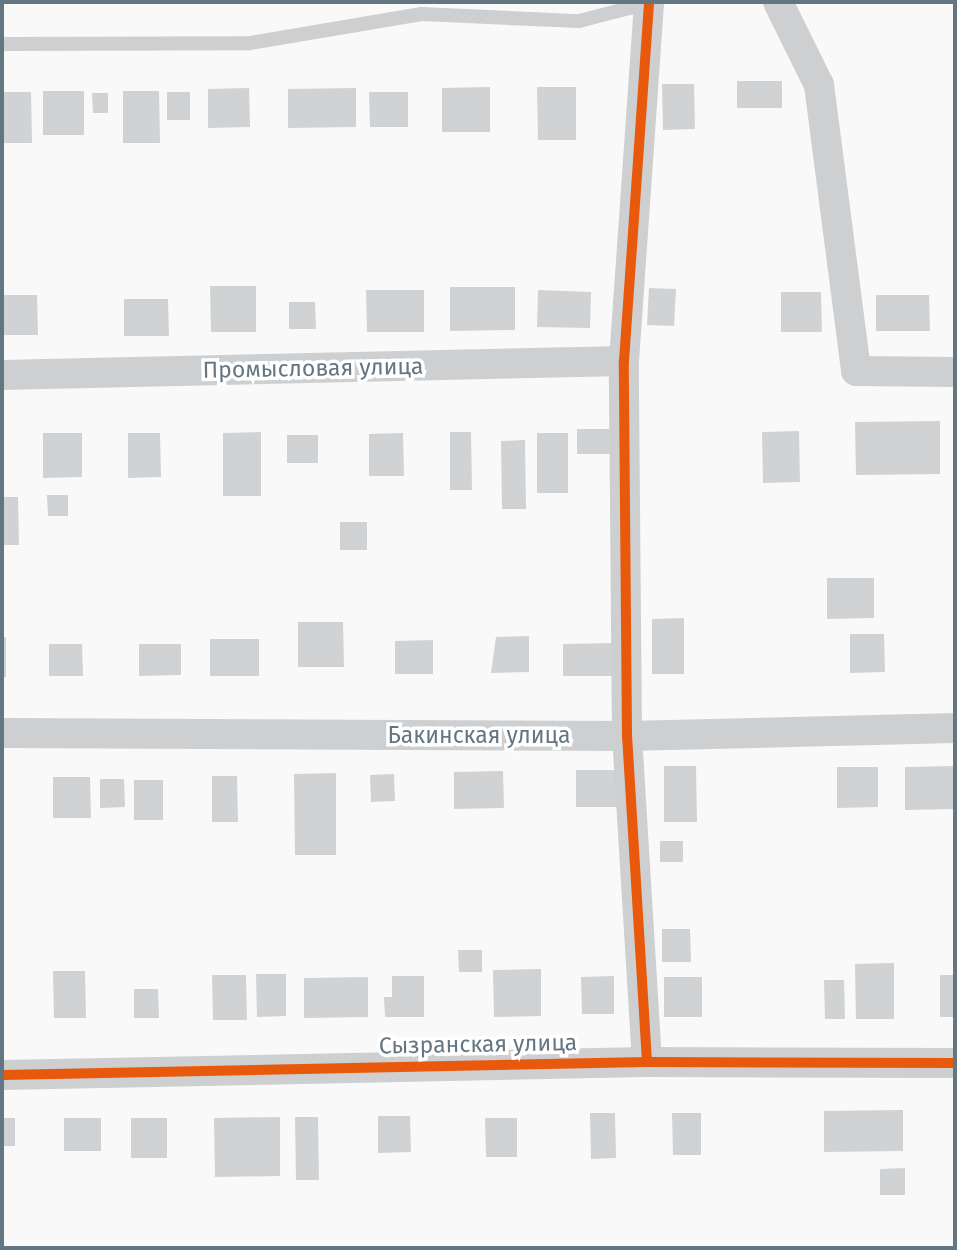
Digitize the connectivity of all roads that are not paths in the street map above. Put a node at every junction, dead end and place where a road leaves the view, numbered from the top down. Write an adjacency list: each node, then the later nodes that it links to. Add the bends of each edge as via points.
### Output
1 (649, 2): 3 (lane, via 579,21 422,14 250,43); 4 (street)
2 (778, 2): 5 (street, via 819,85 856,371)
3 (2, 44)
4 (624, 361): 6 (street, Промысловая улица); 9 (street)
5 (955, 372)
6 (2, 376)
7 (955, 728): 9 (street, Бакинская улица)
8 (2, 733): 9 (street, Бакинская улица)
9 (627, 736): 10 (street)
10 (646, 1062): 11 (street, Сызранская улица); 12 (street, Сызранская улица)
11 (955, 1063)
12 (2, 1075)

